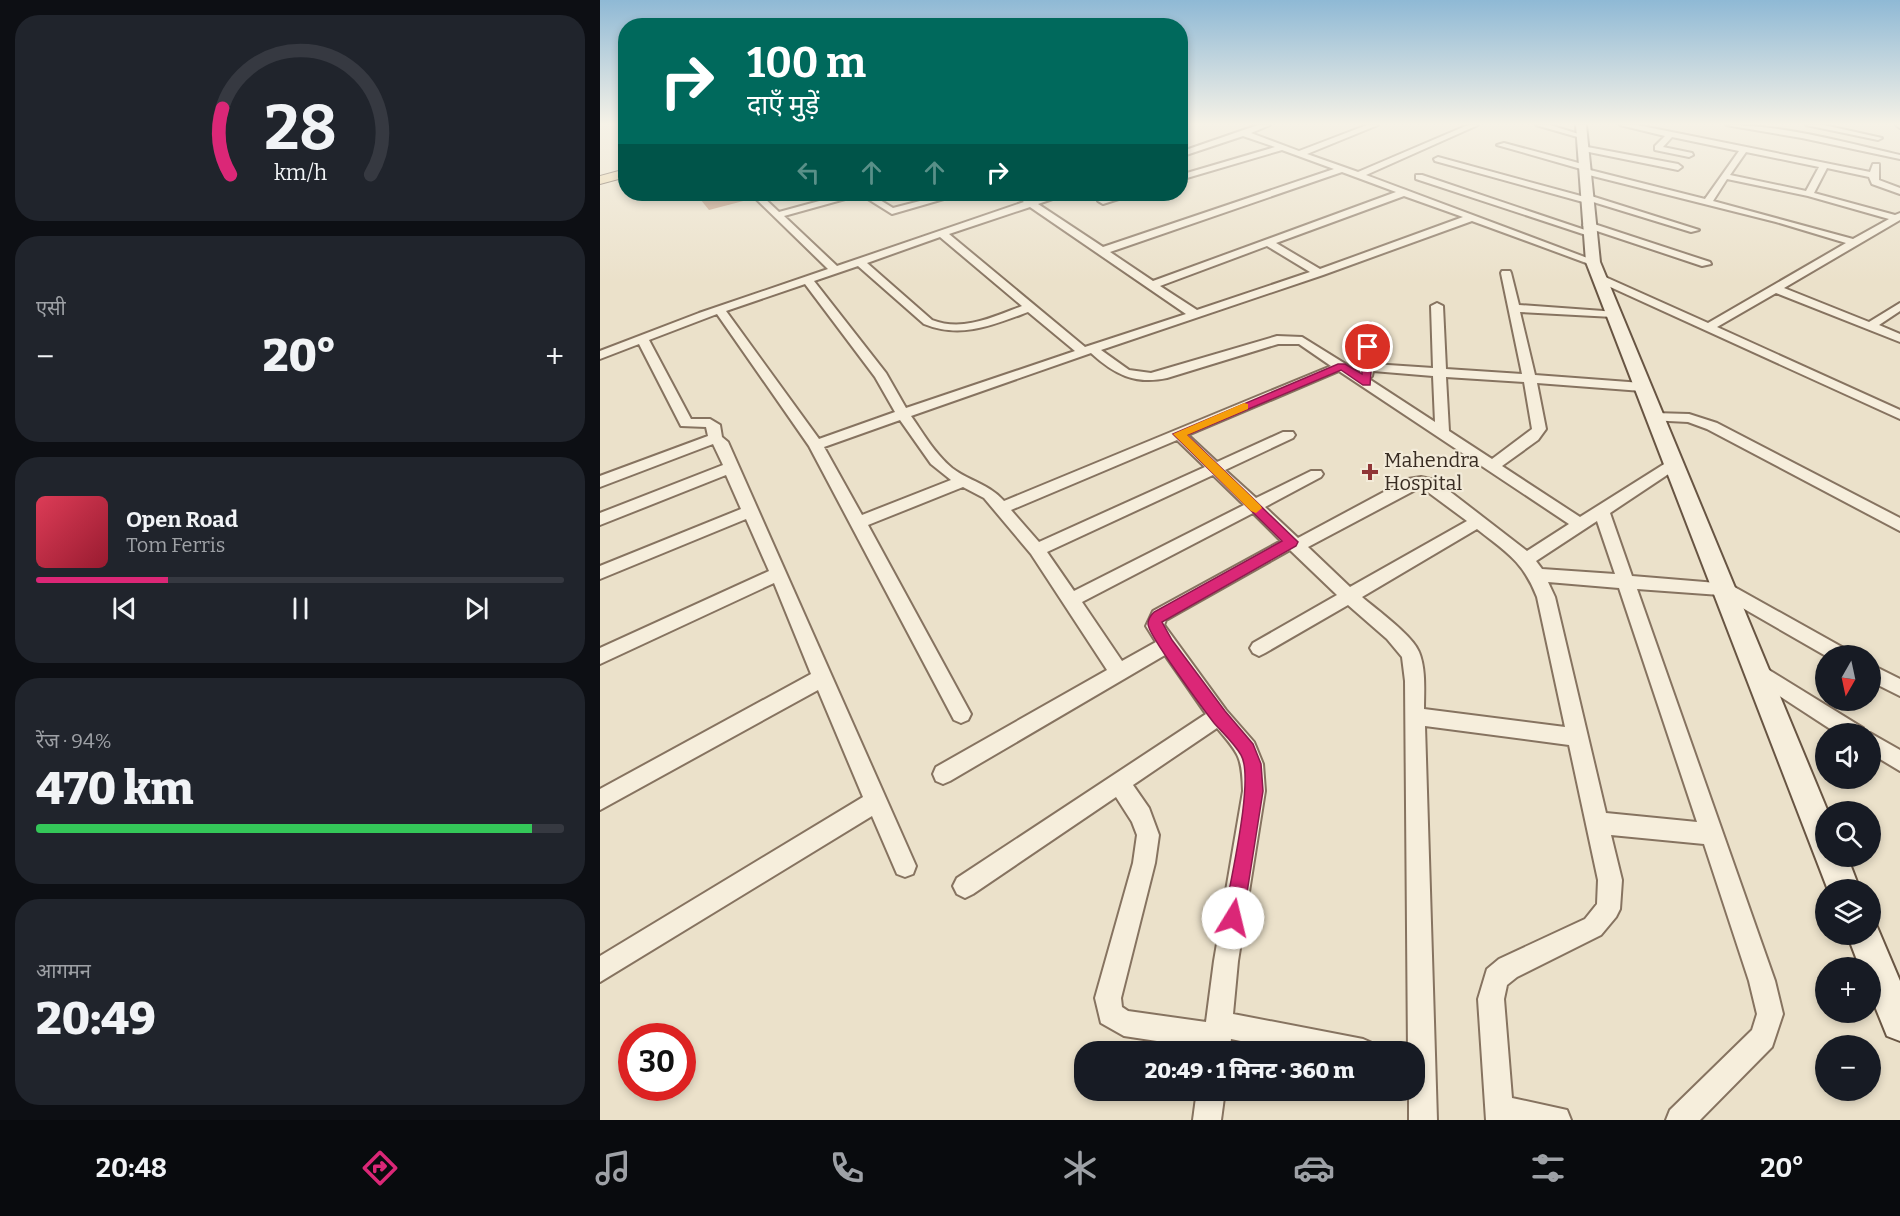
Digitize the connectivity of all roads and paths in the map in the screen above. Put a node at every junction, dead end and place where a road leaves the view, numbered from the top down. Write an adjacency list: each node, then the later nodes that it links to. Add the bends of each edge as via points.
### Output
1 (1319, 177): 30 (street)
2 (1360, 177): 12 (street)
3 (1419, 177): 25 (street)
4 (1506, 177): 14 (street)
5 (1584, 177): 14 (street)
6 (1649, 177): 21 (street)
7 (1724, 177): 21 (street)
8 (1731, 177): 13 (street)
9 (1818, 177): 13 (street)
10 (1874, 177): 11 (street, via 1875,182)
11 (1900, 191)
12 (1403, 193): 23 (street); 28 (street)
13 (1809, 194): 24 (street)
14 (1586, 199): 25 (street); 26 (street)
15 (762, 201): 22 (street)
16 (828, 201): 22 (street)
17 (876, 201): 18 (street, via 892,211)
18 (930, 201)
19 (1034, 201): 20 (street)
20 (1030, 202): 27 (street); 30 (street)
21 (1707, 202): 29 (street)
22 (777, 215): 33 (street)
23 (1473, 217): 34 (street); 35 (street)
24 (1898, 218): 29 (street)
25 (1589, 229): 32 (street); 34 (street)
26 (1695, 230)
27 (941, 233): 31 (street); 42 (street)
28 (1267, 242): 35 (street); 38 (street)
29 (1855, 243): 39 (street)
30 (1102, 251): 38 (street)
31 (860, 262): 33 (street); 42 (street, via 938,327 967,327)
32 (1706, 264)
33 (835, 270): 37 (street)
34 (1596, 270): 45 (street); 49 (street)
35 (1319, 273): 46 (street)
36 (1506, 273): 43 (street)
37 (808, 280): 44 (street); 60 (street, via 881,376)
38 (1152, 285): 46 (street)
39 (1775, 289): 47 (street); 49 (street)
40 (1437, 306): 56 (street)
41 (1900, 306): 47 (street)
42 (1030, 307): 52 (street)
43 (1514, 308): 45 (street); 57 (street)
44 (720, 310): 51 (street); 67 (street)
45 (1613, 314): 59 (street)
46 (1196, 315): 52 (street)
47 (1870, 326): 50 (street)
48 (1370, 327): 55 (street)
49 (1708, 328): 61 (street)
50 (1900, 338)
51 (643, 340): 53 (street); 66 (street, via 686,423 710,423)
52 (1088, 351): 54 (street, via 1119,372 1147,378 1290,339 1302,341); 60 (street)
53 (600, 355)
54 (1341, 366): 58 (street); 64 (street)
55 (1366, 368): 56 (street); 58 (street)
56 (1438, 374): 57 (street); 63 (street)
57 (1529, 380): 59 (street); 69 (street, via 1539,429)
58 (1367, 382): 63 (street)
59 (1642, 387): 62 (street)
60 (903, 415): 67 (street); 74 (street, via 936,461)
61 (1900, 415)
62 (1654, 417): 68 (street); 83 (street, via 1689,418 1712,426)
63 (1442, 433): 69 (street)
64 (1179, 434): 71 (street); 76 (street)
65 (1288, 435): 71 (street)
66 (715, 439): 70 (street, via 721,442); 73 (street)
67 (816, 445): 81 (street)
68 (1674, 464): 77 (street); 90 (street)
69 (1492, 466): 82 (street)
70 (730, 468): 78 (street); 79 (street)
71 (1214, 469): 75 (street); 85 (street)
72 (1316, 474): 75 (street)
73 (600, 482)
74 (964, 482): 76 (street, via 989,494); 81 (street)
75 (1253, 506): 84 (street); 92 (street)
76 (1001, 508): 85 (street)
77 (1601, 510): 82 (street); 89 (street)
78 (752, 511): 87 (street); 88 (street)
79 (600, 519)
80 (1477, 522): 84 (street, via 1430,484 1421,482); 86 (street); 91 (street)
81 (858, 523): 102 (street)
82 (1580, 524): 86 (street)
83 (1900, 525)
84 (1294, 544): 91 (street); 93 (street, via 1159,616 1155,626)
85 (1036, 550): 92 (street)
86 (1531, 567): 89 (street); 106 (street, via 1546,597)
87 (600, 573)
88 (778, 574): 96 (street); 99 (street)
89 (1624, 581): 90 (street); 115 (street)
90 (1723, 589): 94 (street); 97 (street)
91 (1348, 596): 95 (street); 104 (street, via 1411,654)
92 (1071, 600): 98 (street)
93 (1167, 645): 98 (street); 103 (street)
94 (1822, 645)
95 (1259, 648)
96 (600, 656)
97 (1755, 669): 105 (street); 113 (street)
98 (1119, 672): 109 (street)
99 (822, 678): 111 (street); 112 (street)
100 (1881, 678): 101 (street)
101 (1900, 688)
102 (961, 714)
103 (1219, 716): 110 (street); 121 (street, via 1247,749 1253,764 1254,791)
104 (1413, 716): 106 (street); 123 (street)
105 (1839, 723)
106 (1576, 737): 114 (street)
107 (1881, 749): 108 (street)
108 (1900, 761)
109 (943, 774)
110 (1119, 783): 117 (street); 121 (street, via 1141,816 1148,835 1108,998 1110,1014 1124,1023)
111 (600, 800)
112 (876, 801): 116 (street); 119 (street)
113 (1815, 817)
114 (1597, 823): 115 (street); 126 (street, via 1610,880 1608,909 1593,927 1496,978 1491,999)
115 (1710, 834): 130 (street, via 1770,1014 1763,1038)
116 (904, 866)
117 (964, 886)
118 (1868, 945): 120 (street)
119 (600, 970)
120 (1900, 1023)
121 (1217, 1037): 122 (street)
122 (1256, 1041)
123 (1418, 1041)
124 (1210, 1101): 127 (street)
125 (1421, 1101): 128 (street)
126 (1500, 1115): 129 (street)
127 (1207, 1120)
128 (1423, 1120)
129 (1557, 1120)
130 (1680, 1120)

